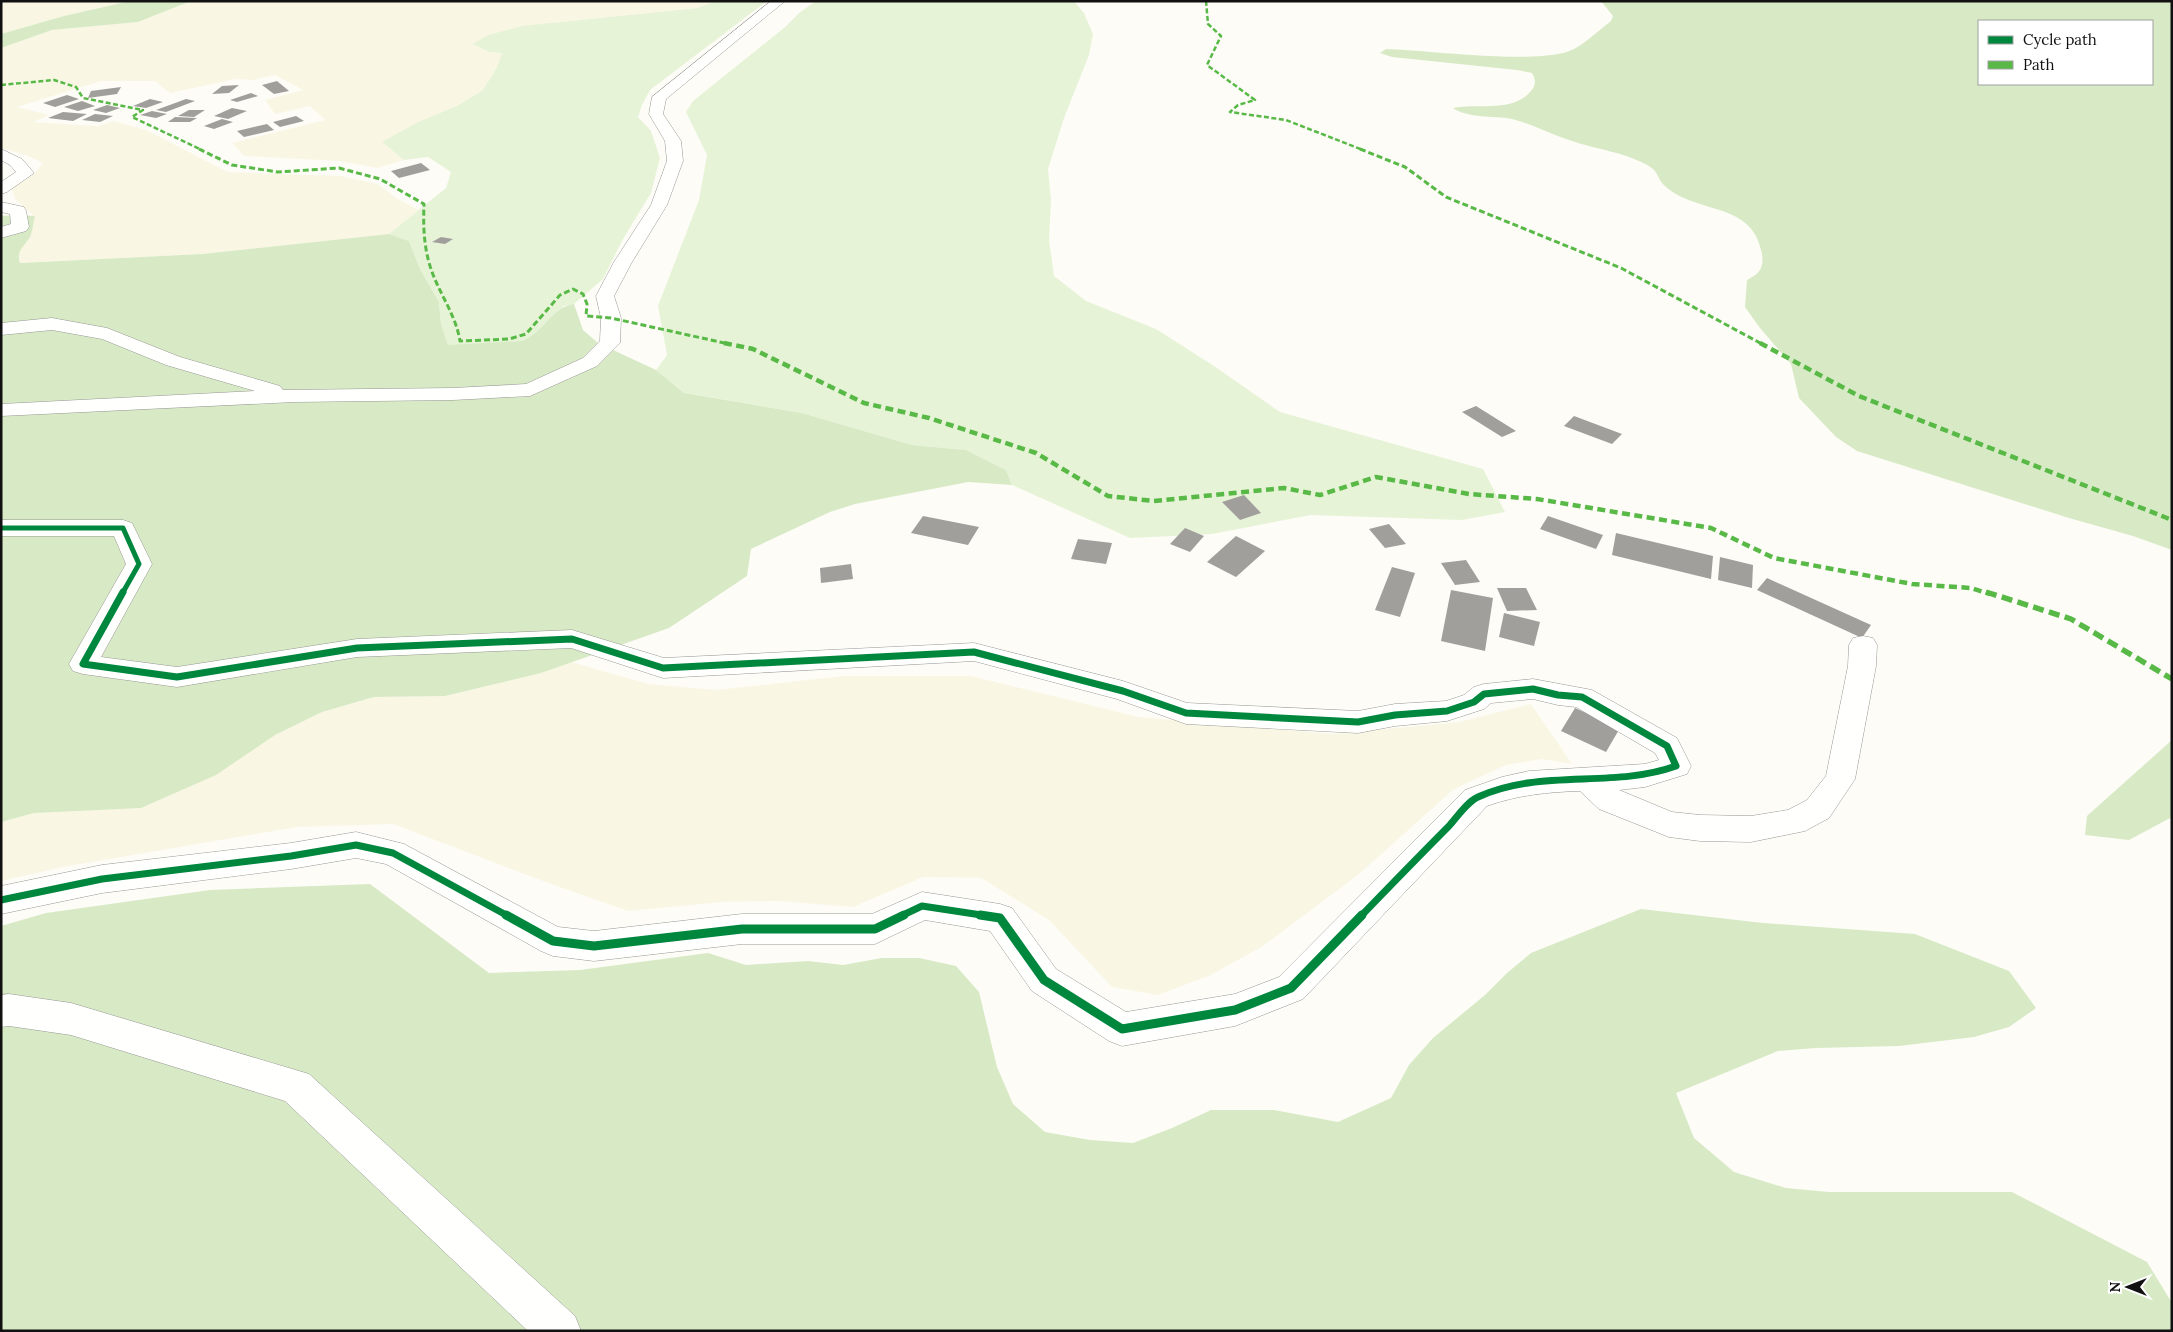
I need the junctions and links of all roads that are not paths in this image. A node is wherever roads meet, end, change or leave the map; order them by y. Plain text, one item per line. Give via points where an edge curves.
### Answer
1 (779, 1) edge
2 (1, 154) edge
3 (1, 189) edge
4 (1, 207) edge
5 (1, 233) edge
6 (1, 329) edge
7 (294, 396) junction
8 (1, 410) edge
9 (1, 528) edge
10 (1863, 645) dead end
11 (1588, 780) junction
12 (1, 900) edge
13 (1, 1011) edge
14 (560, 1331) edge

1 - 7 street via 659,97 656,114 673,141 675,161 659,205 606,296 611,318 610,343 590,362 530,390
2 - 3 street via 16,162 26,173
4 - 5 street via 18,211 20,226
6 - 7 street via 52,324 107,334 173,361
7 - 8 street
9 - 11 street via 123,528 139,564 83,664 177,677 357,648 572,639 663,668 974,652 1123,691 1186,713 1358,722 1447,711 1474,702 1484,694 1532,688 1582,697 1667,746 1676,766 1658,774
10 - 11 street via 1862,666 1840,779 1818,809 1794,822 1751,829 1669,824 1610,800
11 - 12 street via 1546,781 1500,789 1476,798 1291,988 1235,1010 1122,1028 1044,980 1000,918 922,906 875,929 742,929 594,946 553,941 393,853 356,845 102,879
13 - 14 street via 71,1019 296,1087

